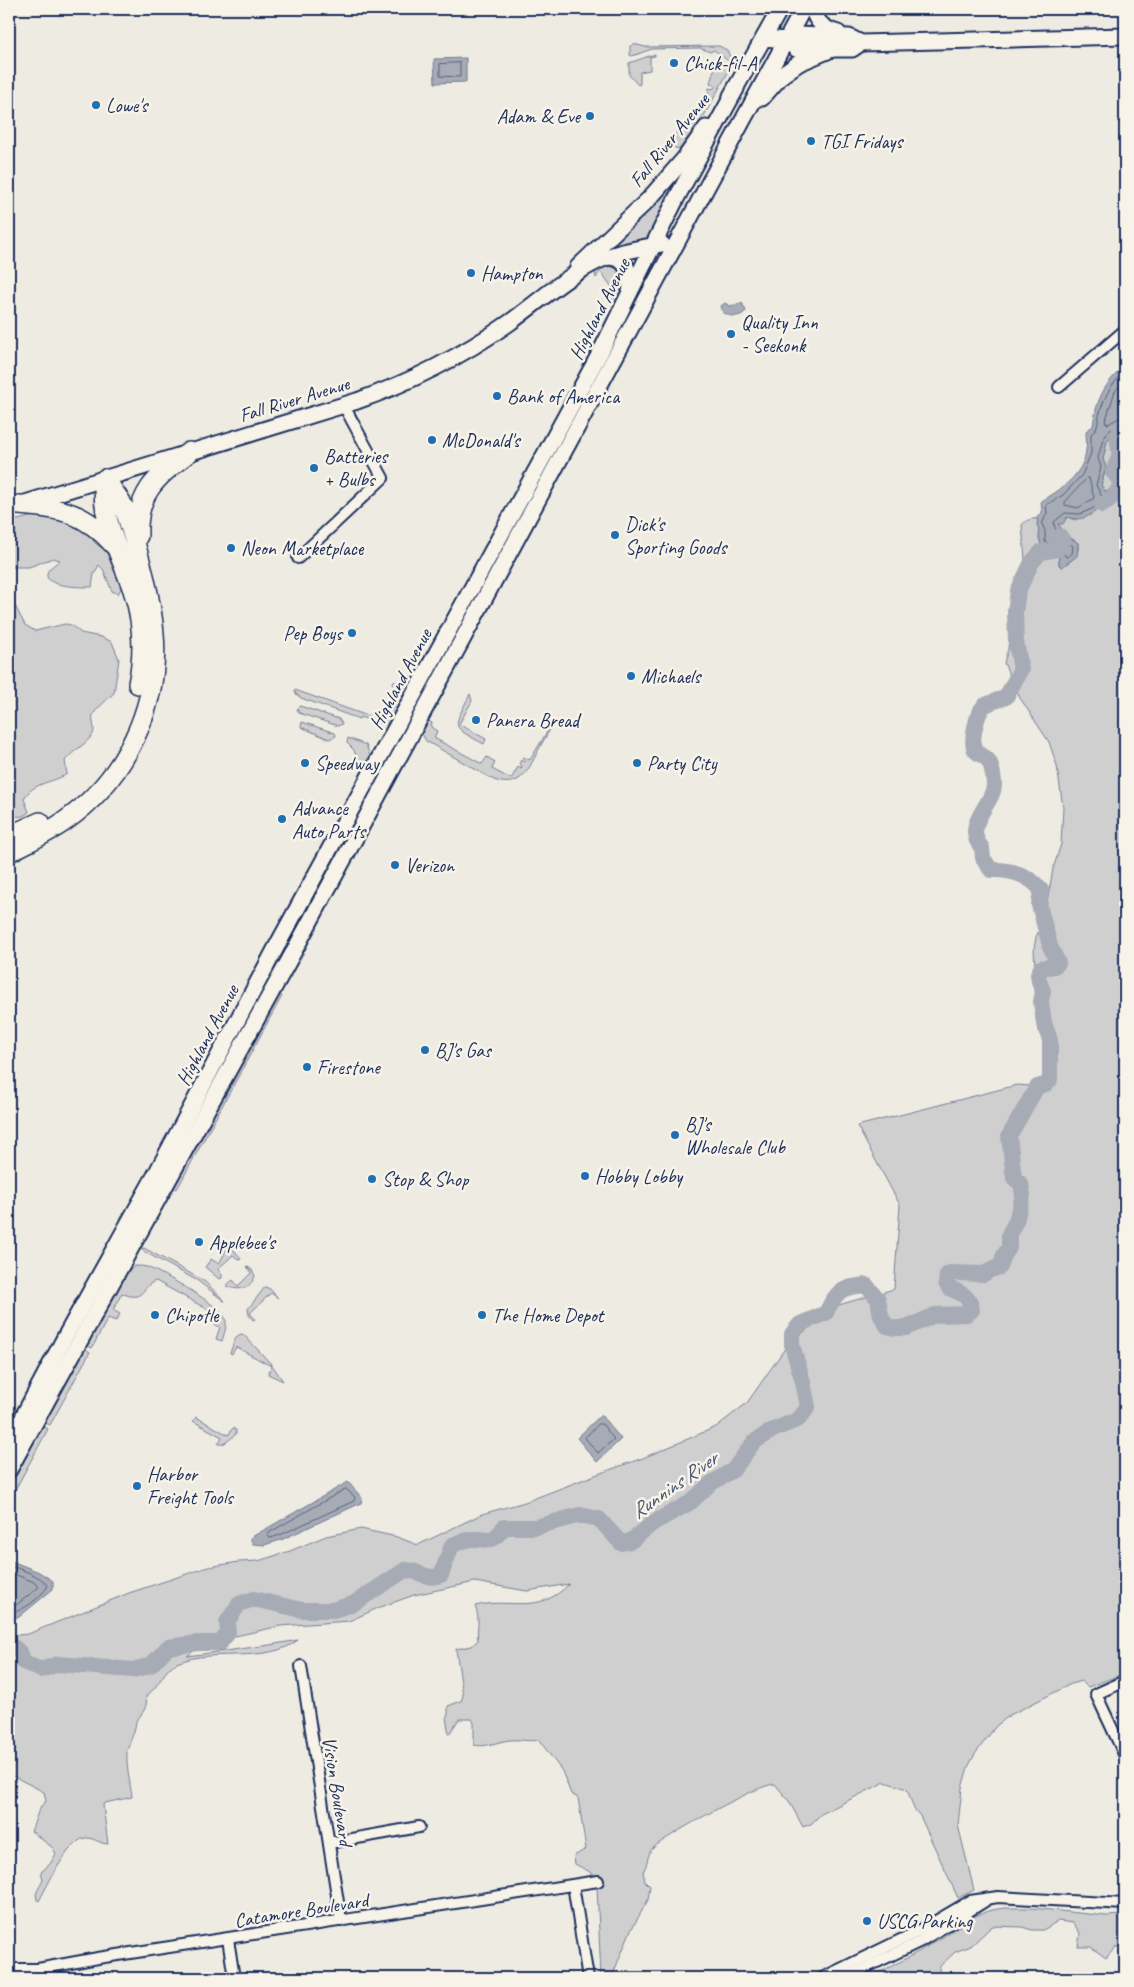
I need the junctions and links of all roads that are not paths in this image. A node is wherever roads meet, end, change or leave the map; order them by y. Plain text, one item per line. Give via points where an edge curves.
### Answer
1 (780, 9) edge
2 (803, 9) edge
3 (813, 9) edge
4 (1125, 36) edge
5 (764, 38) junction
6 (786, 40) junction
7 (855, 40) junction
8 (832, 49) junction
9 (736, 89) junction
10 (737, 131) junction
11 (679, 236) junction
12 (654, 246) junction
13 (606, 257) junction
14 (567, 279) junction
15 (631, 289) junction
16 (1125, 330) edge
17 (1059, 387) dead end
18 (344, 406) junction
19 (189, 452) junction
20 (105, 479) junction
21 (14, 507) edge
22 (116, 548) junction
23 (298, 558) dead end
24 (143, 577) junction
25 (9, 836) edge
26 (9, 852) edge
27 (9, 1443) edge
28 (9, 1470) edge
29 (301, 1666) dead end
30 (1125, 1681) edge
31 (1125, 1756) edge
32 (419, 1828) dead end
33 (329, 1843) junction
34 (598, 1881) dead end
35 (573, 1885) junction
36 (996, 1897) junction
37 (1125, 1904) edge
38 (341, 1921) junction
39 (228, 1939) junction
40 (9, 1969) edge
41 (234, 1978) edge
42 (588, 1978) edge
43 (822, 1978) edge
44 (844, 1978) edge

1 - 5 main road, Fall River Avenue
2 - 6 main road
3 - 7 main road via 825,29
4 - 7 main road
5 - 6 main road
5 - 9 main road, Fall River Avenue
6 - 7 main road via 798,35
6 - 8 main road via 796,49
6 - 10 main road
7 - 8 main road via 852,49
8 - 10 main road via 799,63 782,75
9 - 12 main road, Highland Avenue
9 - 14 main road, Fall River Avenue via 648,200
10 - 11 main road, Highland Avenue
11 - 12 main road, Fall River Avenue
11 - 28 main road, Highland Avenue
12 - 13 main road, Fall River Avenue
12 - 15 main road, Highland Avenue
13 - 14 main road, Fall River Avenue
13 - 15 main road via 615,257 623,262
14 - 18 main road, Fall River Avenue via 508,324 454,358 414,379
15 - 27 main road, Highland Avenue via 600,353
16 - 17 street
18 - 19 main road, Fall River Avenue
18 - 23 street via 383,478
19 - 20 main road, Fall River Avenue
19 - 24 highway via 156,479 142,501 138,533
20 - 21 main road, Fall River Avenue
20 - 22 highway via 104,501
20 - 24 highway via 125,509
21 - 22 highway via 51,508 74,514 98,528
22 - 25 highway via 133,592 141,635 140,675 130,715 109,757 83,789 50,816
24 - 26 highway via 153,622 154,658 148,701 132,742 113,774 83,806 57,827
29 - 33 street, Vision Boulevard
30 - 31 street via 1096,1694
32 - 33 street
33 - 38 street, Vision Boulevard
34 - 35 street, Catamore Boulevard
35 - 38 street, Catamore Boulevard
35 - 42 street
36 - 37 street
36 - 43 street via 970,1901 919,1931
36 - 44 street via 921,1941
38 - 39 street, Catamore Boulevard
39 - 40 street, Catamore Boulevard via 38,1969
39 - 41 street

